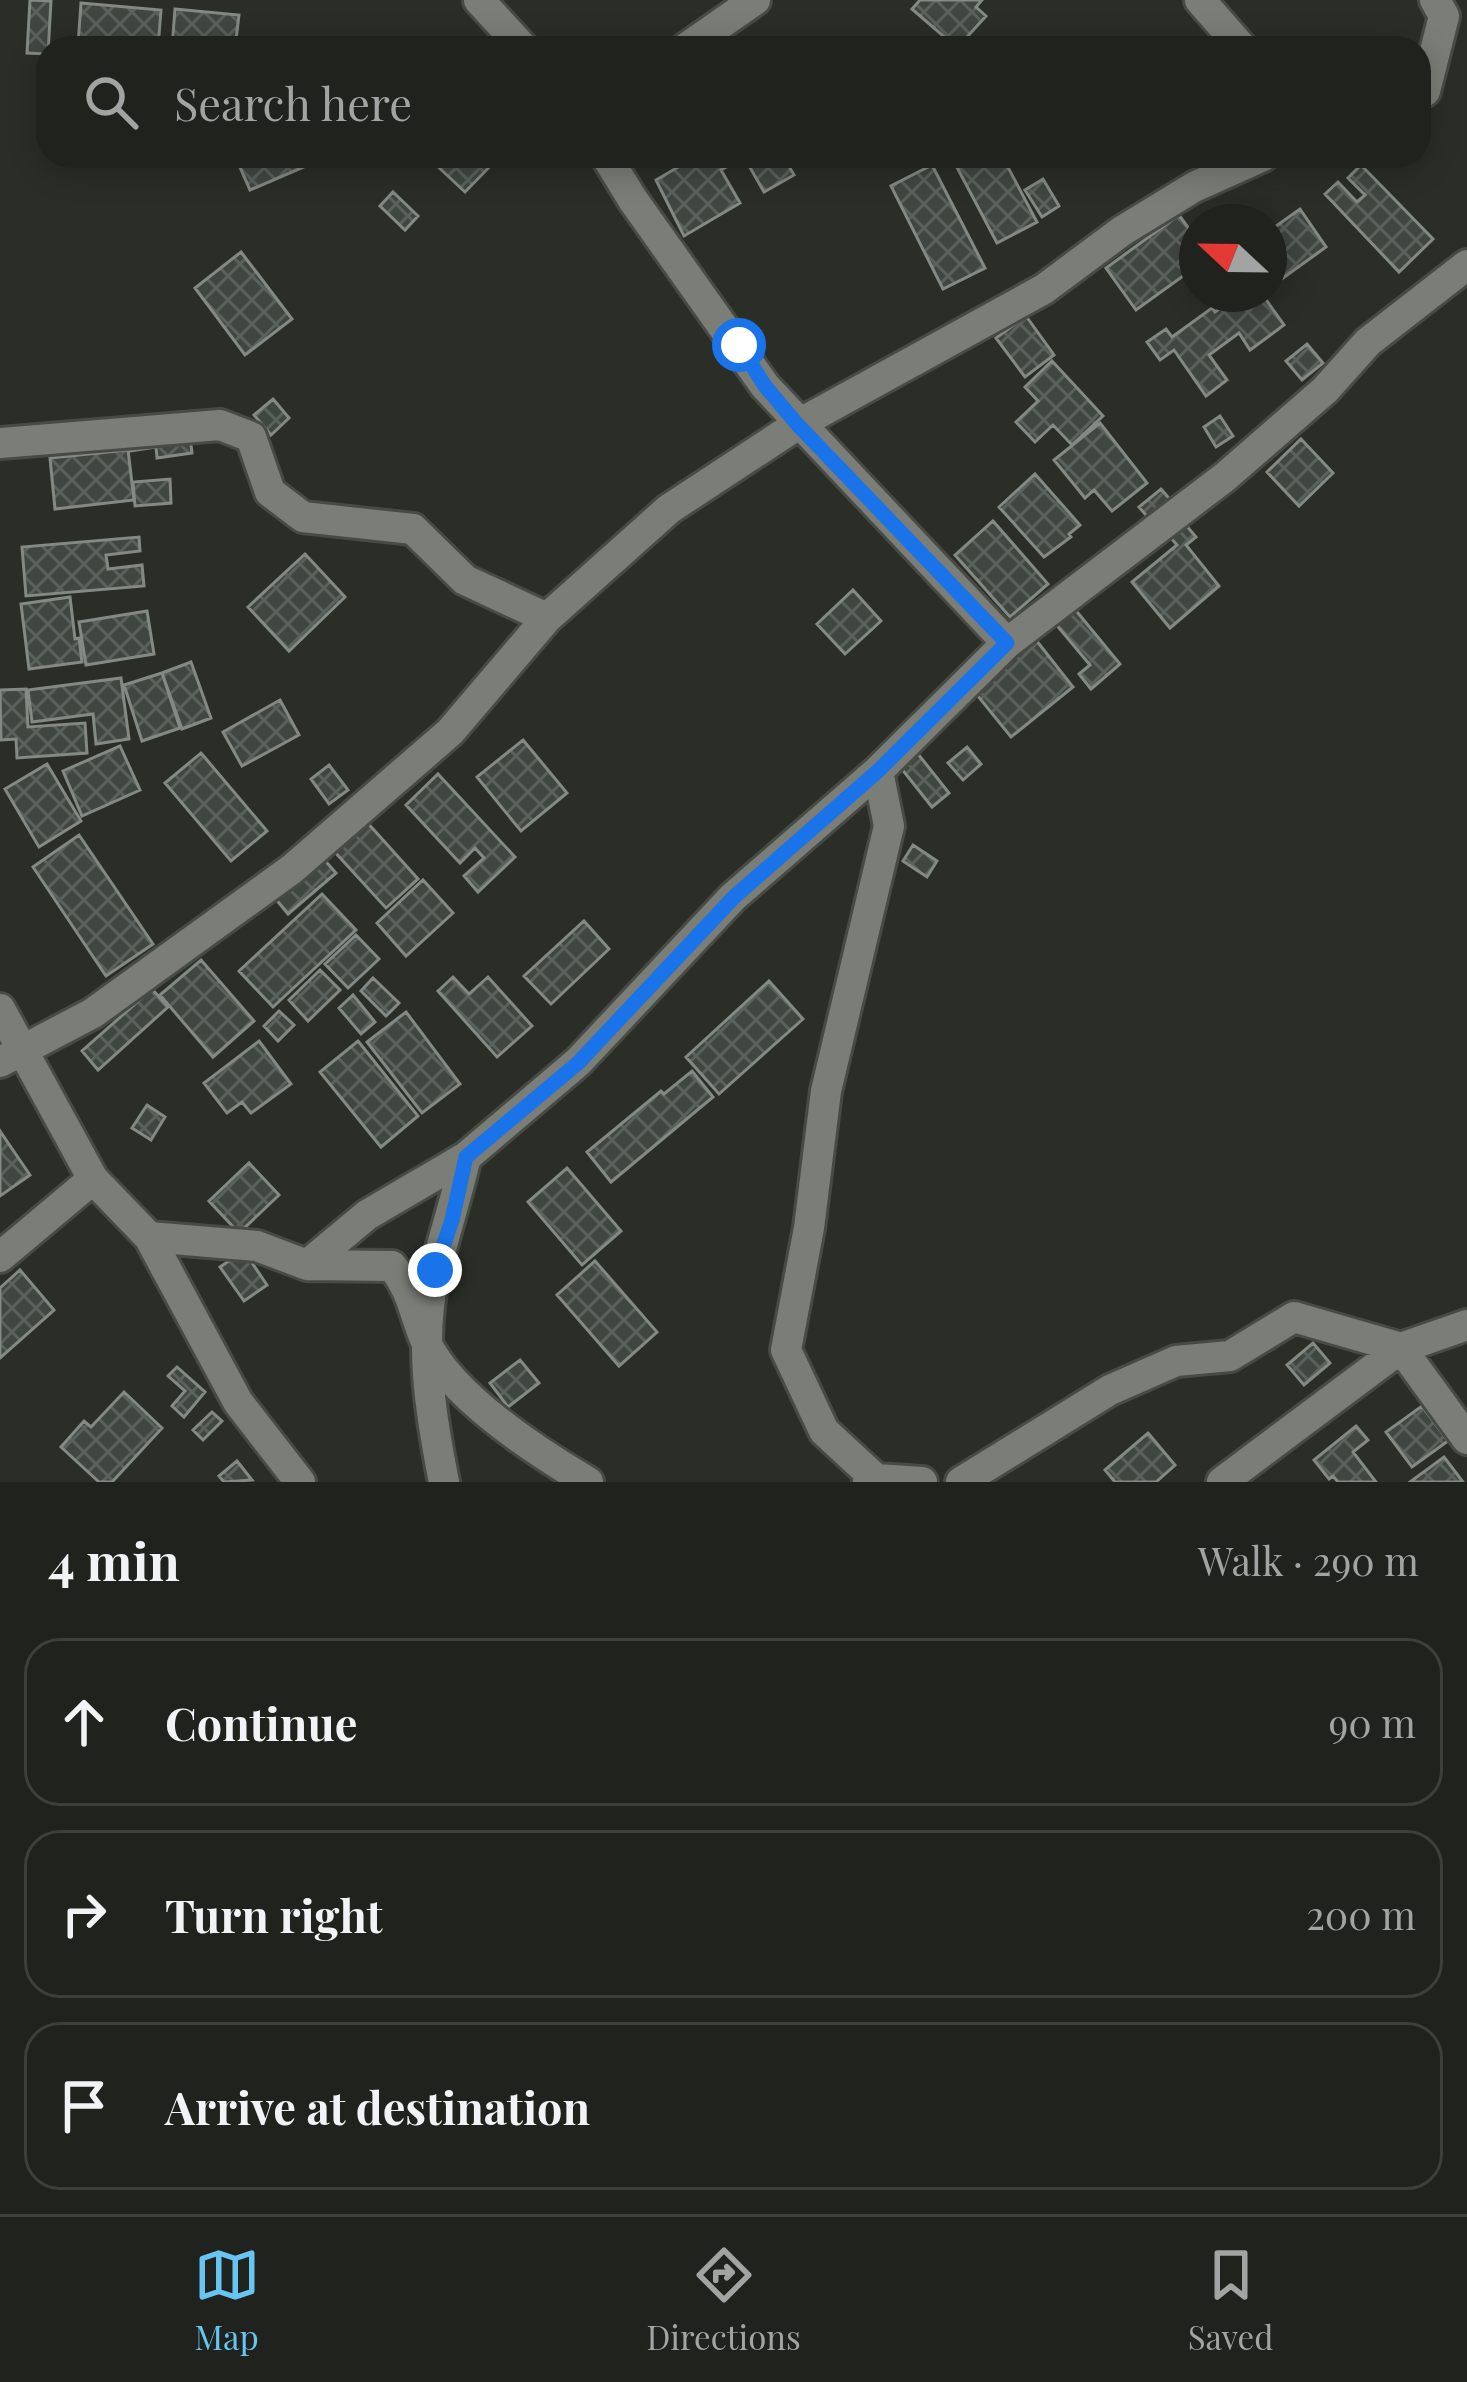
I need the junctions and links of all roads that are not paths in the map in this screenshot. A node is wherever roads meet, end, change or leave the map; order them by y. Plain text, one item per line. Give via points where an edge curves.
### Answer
1 (479, 0) edge
2 (755, 0) edge
3 (1200, 0) edge
4 (1435, 0) edge
5 (512, 36) edge
6 (703, 36) edge
7 (1232, 36) edge
8 (1431, 67) edge
9 (613, 168) edge
10 (1236, 168) edge
11 (1467, 265) edge
12 (797, 424) junction
13 (0, 443) edge
14 (547, 618) junction
15 (1007, 643) junction
16 (878, 771) junction
17 (0, 1009) edge
18 (12, 1057) edge
19 (466, 1157) junction
20 (93, 1180) junction
21 (148, 1238) junction
22 (0, 1257) edge
23 (307, 1265) junction
24 (1467, 1325) edge
25 (427, 1343) junction
26 (1401, 1348) junction
27 (1467, 1439) edge
28 (872, 1480) edge
29 (300, 1482) edge
30 (444, 1482) edge
31 (587, 1482) edge
32 (922, 1482) edge
33 (961, 1482) edge
34 (1222, 1482) edge

1 - 5 street
2 - 6 street
3 - 7 street
4 - 8 street via 1444,16
9 - 12 street
10 - 12 street via 1122,231 1044,289
11 - 15 street via 1368,342 1225,477
12 - 14 street via 669,509
12 - 15 street
13 - 14 street via 220,425 250,437 270,492 303,517 413,530 465,580
14 - 18 street via 450,732 292,869 93,1012
15 - 16 street
16 - 19 street via 734,897 578,1063
16 - 28 street via 889,826 826,1091 786,1350 824,1430
17 - 18 street
18 - 20 street
19 - 23 street via 367,1215
19 - 25 street via 435,1270
20 - 21 street
20 - 22 street
21 - 23 street via 257,1246
21 - 29 street via 238,1402
23 - 25 street via 392,1266 408,1285
24 - 26 street
25 - 30 street
25 - 31 street via 454,1384
26 - 27 street
26 - 33 street via 1294,1317 1230,1356 1176,1361 1110,1390
26 - 34 street
28 - 32 street

